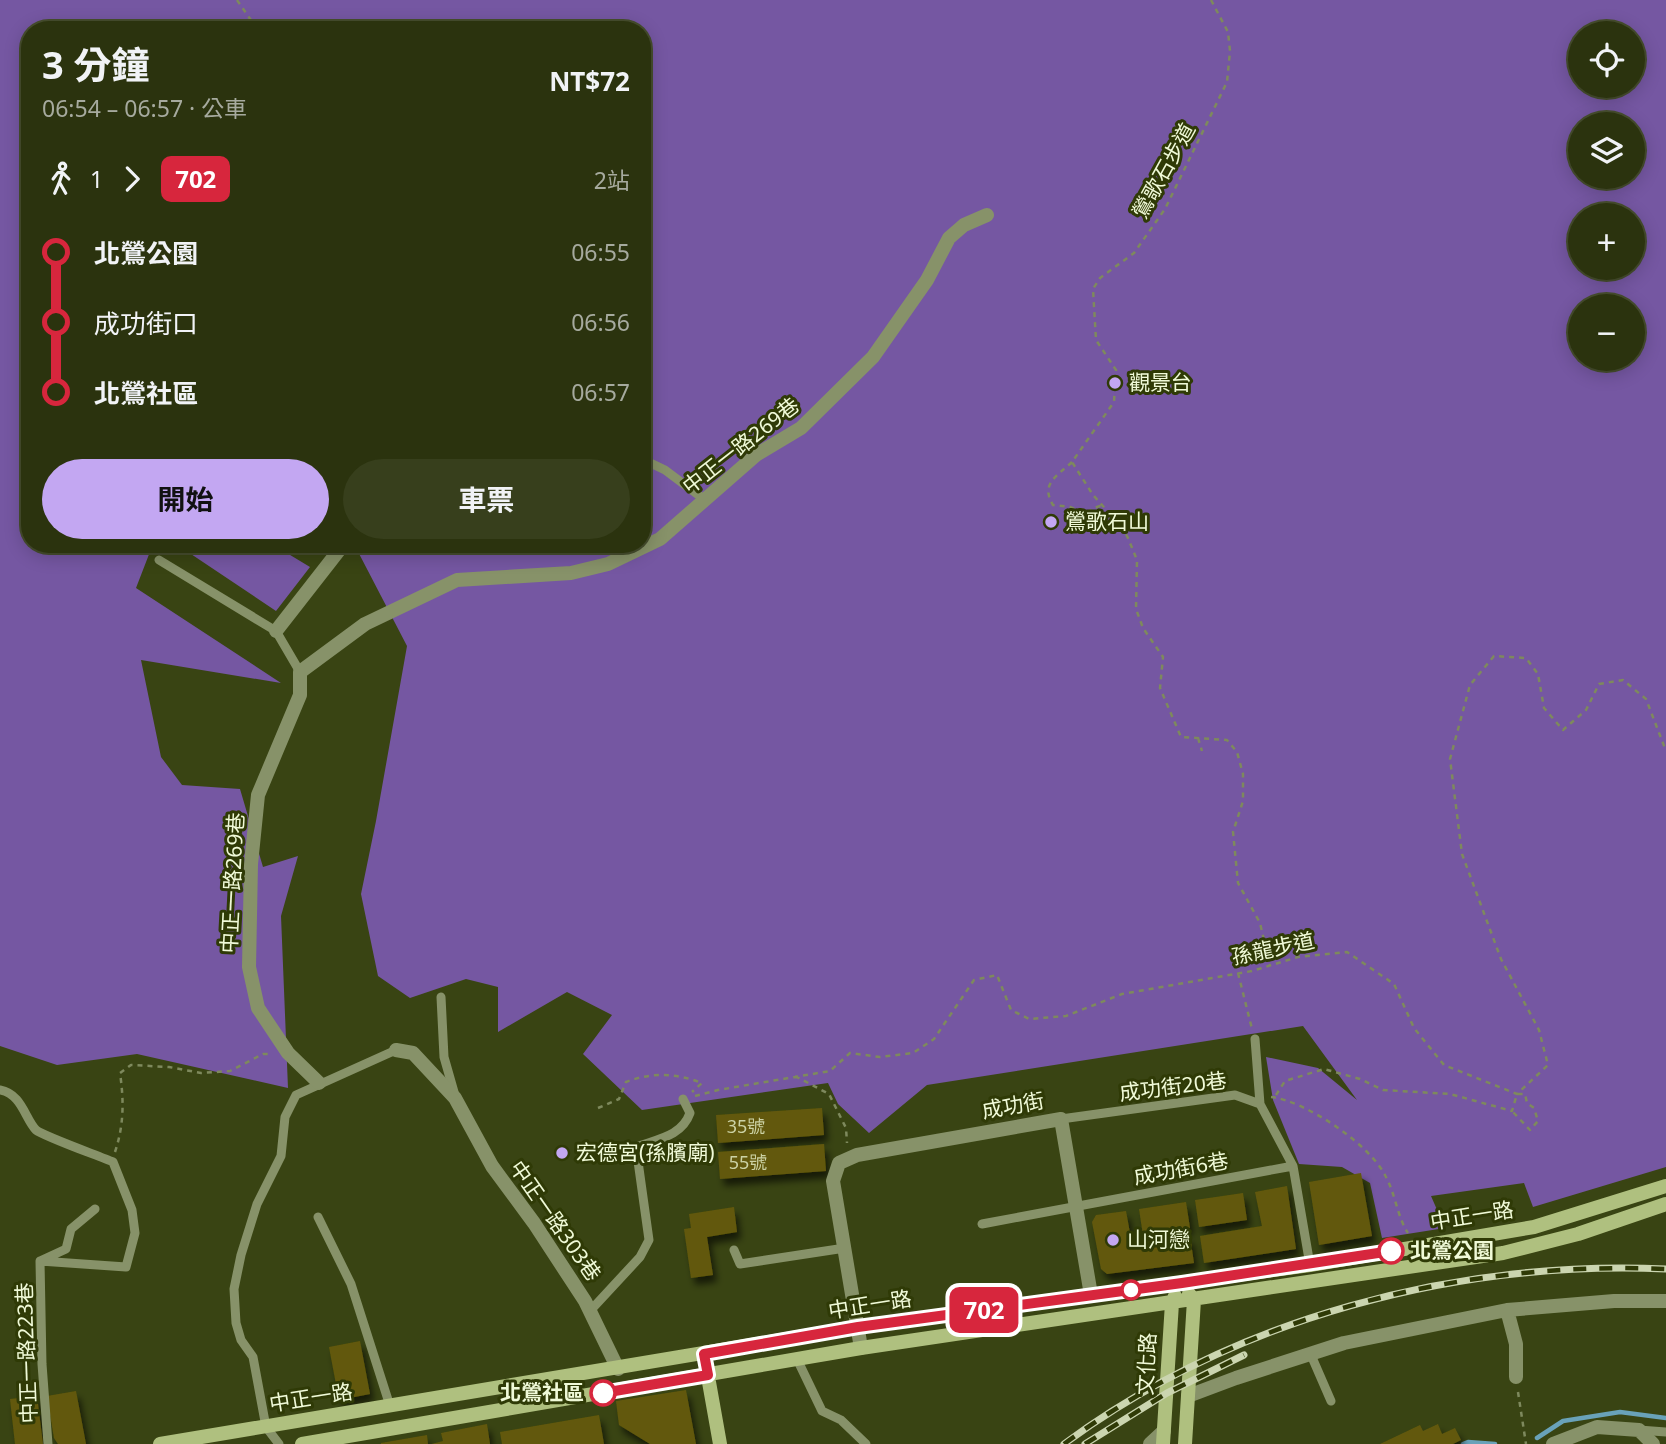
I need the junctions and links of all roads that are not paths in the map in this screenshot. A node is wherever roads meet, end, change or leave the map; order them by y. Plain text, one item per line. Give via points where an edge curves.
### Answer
1 (987, 215) dead end
2 (651, 463) edge
3 (705, 500) junction
4 (651, 542) edge
5 (334, 553) edge
6 (630, 553) edge
7 (159, 560) dead end
8 (276, 631) junction
9 (300, 672) junction
10 (441, 998) dead end
11 (1255, 1039) road end
12 (396, 1049) joint
13 (319, 1083) junction
14 (0, 1090) edge
15 (455, 1098) junction
16 (683, 1099) road end
17 (1260, 1101) junction
18 (1061, 1119) junction
19 (1293, 1166) junction
20 (1666, 1186) edge
21 (1666, 1204) edge
22 (1076, 1205) junction
23 (95, 1209) dead end
24 (318, 1217) dead end
25 (982, 1224) dead end
26 (845, 1248) junction
27 (734, 1250) dead end
28 (40, 1261) junction
29 (1310, 1265) junction
30 (1182, 1283) junction
31 (1091, 1295) junction
32 (1194, 1300) junction
33 (1665, 1301) edge
34 (1172, 1303) junction
35 (1507, 1310) junction
36 (590, 1311) junction
37 (858, 1327) junction
38 (861, 1348) junction
39 (704, 1354) junction
40 (1311, 1355) junction
41 (797, 1359) junction
42 (618, 1369) junction
43 (708, 1375) junction
44 (1516, 1377) road end
45 (1188, 1396) junction
46 (1332, 1401) dead end
47 (390, 1406) junction
48 (266, 1427) junction
49 (1639, 1430) junction
50 (1666, 1432) edge
51 (1164, 1438) edge
52 (48, 1444) edge
53 (160, 1444) edge
54 (279, 1444) edge
55 (302, 1444) edge
56 (719, 1444) edge
57 (866, 1444) edge
58 (1150, 1444) edge
59 (1185, 1444) edge
60 (1553, 1444) edge
61 (1653, 1444) edge

1 - 3 street, 中正一路269巷 via 949,238 927,280 873,357 801,428 756,455
2 - 3 lane
3 - 4 street, 中正一路269巷
5 - 8 street
6 - 9 street, 中正一路269巷 via 571,573 457,580 365,624
7 - 8 lane
8 - 9 lane
9 - 13 street, 中正一路269巷 via 300,695 258,795 249,967 258,1008 288,1053
10 - 15 lane, 中正一路303巷 via 444,1057
11 - 17 lane
12 - 13 lane
12 - 15 street, 中正一路303巷 via 413,1053
13 - 48 lane via 296,1095 285,1117 281,1156 257,1204 234,1289 236,1323 253,1357
14 - 28 lane, 中正一路223巷 via 24,1108 36,1130 113,1162 132,1209 135,1233 125,1267
15 - 36 street, 中正一路303巷 via 492,1166
16 - 36 lane via 690,1113 679,1131 636,1147 649,1240 640,1257
17 - 18 lane, 成功街20巷 via 1235,1095
17 - 19 lane
18 - 22 street, 成功街
18 - 26 street, 成功街 via 843,1161 833,1181
19 - 22 lane, 成功街6巷
19 - 29 lane
20 - 29 main road, 中正一路 via 1534,1227
21 - 32 main road, 中正一路 via 1503,1254
22 - 25 lane, 成功街6巷
22 - 31 street, 成功街
23 - 28 lane, 中正一路223巷 via 71,1229 66,1249
24 - 47 lane via 351,1283
26 - 27 lane via 740,1264
26 - 37 street
28 - 52 lane, 中正一路223巷
29 - 30 main road, 中正一路
30 - 31 main road, 中正一路
30 - 32 main road
30 - 34 main road, 文化路
31 - 37 main road, 中正一路
32 - 34 main road, 中正一路
32 - 45 main road
33 - 35 street
34 - 38 main road, 中正一路
34 - 51 main road, 文化路
35 - 40 street via 1344,1343
35 - 44 street via 1516,1344
36 - 42 street, 中正一路303巷
37 - 38 street
37 - 39 main road, 中正一路
38 - 41 main road, 中正一路
39 - 42 main road, 中正一路
39 - 43 main road
40 - 45 street
40 - 46 lane
41 - 43 main road, 中正一路
41 - 57 lane via 822,1411 841,1420
42 - 47 main road, 中正一路
43 - 55 main road, 中正一路
43 - 56 main road
45 - 59 main road
47 - 48 main road, 中正一路
48 - 53 main road, 中正一路
48 - 54 lane
49 - 50 lane
49 - 60 street via 1597,1427
49 - 61 street
51 - 58 street, 文化路

